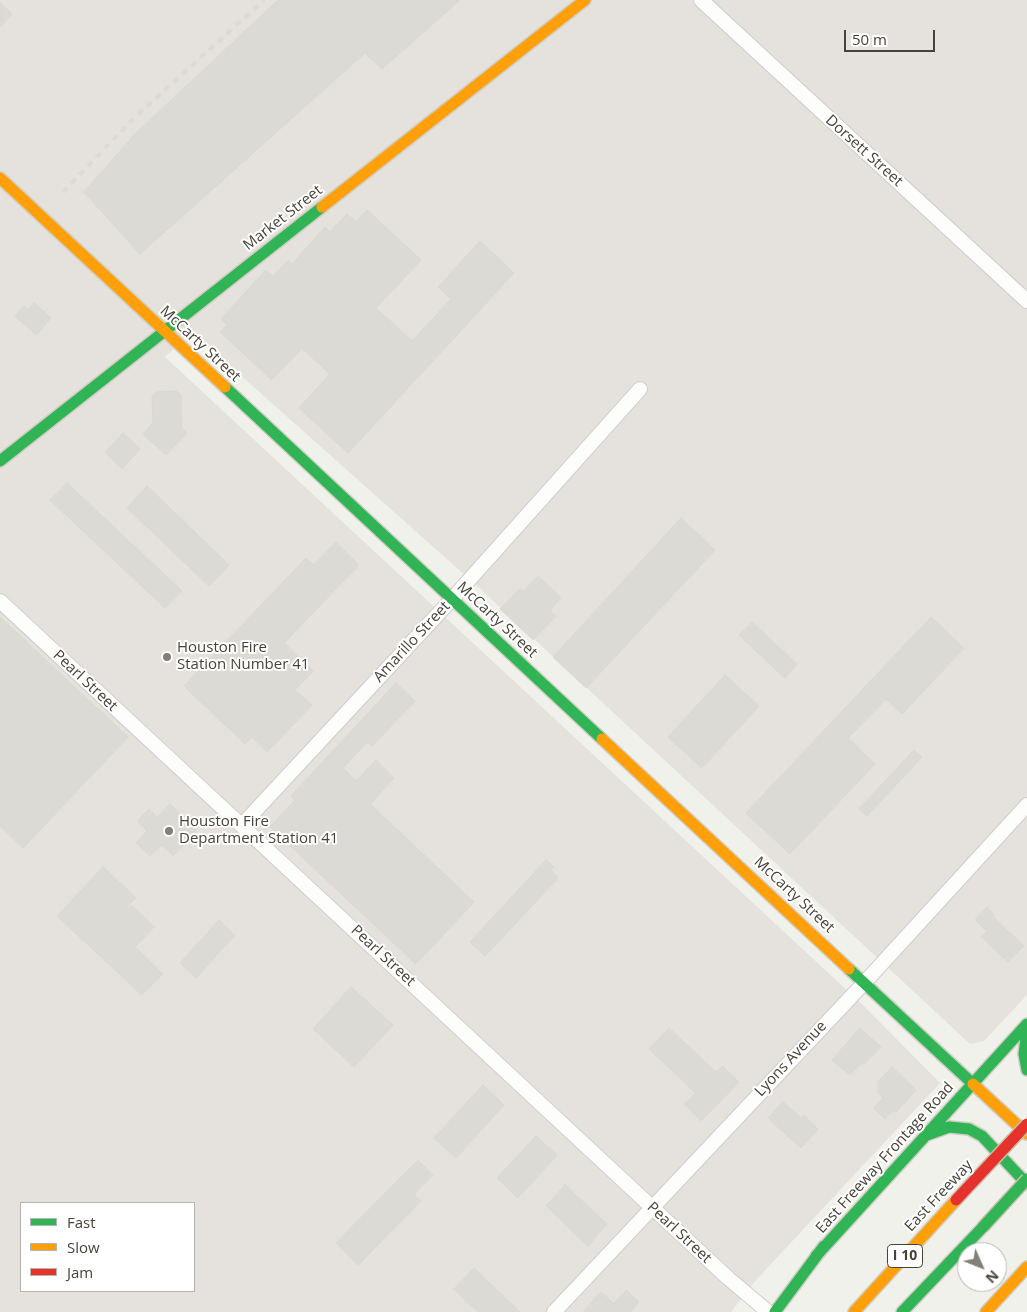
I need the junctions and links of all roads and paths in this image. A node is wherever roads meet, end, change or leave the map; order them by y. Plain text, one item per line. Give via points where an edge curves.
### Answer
1 (585, 0) edge
2 (701, 0) edge
3 (0, 178) edge
4 (1027, 302) edge
5 (164, 331) junction
6 (640, 388) dead end
7 (0, 461) edge
8 (452, 599) junction
9 (0, 601) edge
10 (1027, 805) edge
11 (242, 825) junction
12 (865, 982) junction
13 (1027, 1024) edge
14 (1027, 1030) edge
15 (1027, 1070) edge
16 (973, 1084) junction
17 (1027, 1124) edge
18 (1027, 1134) edge
19 (919, 1140) junction
20 (1027, 1179) edge
21 (1027, 1184) edge
22 (651, 1208) junction
23 (1027, 1267) edge
24 (769, 1311) edge
25 (554, 1312) edge
26 (854, 1312) edge
27 (902, 1312) edge
28 (986, 1312) edge

1 - 5 main road, Market Street
2 - 4 street, Dorsett Street
3 - 5 main road, McCarty Street
5 - 7 main road, Market Street
5 - 8 main road, McCarty Street
6 - 8 street, Amarillo Street
8 - 11 street, Amarillo Street
8 - 12 main road, McCarty Street
9 - 11 street, Pearl Street
10 - 12 street, Lyons Avenue
11 - 22 street, Pearl Street
12 - 16 main road, McCarty Street
12 - 22 street, Lyons Avenue
13 - 16 main road, East Freeway Frontage Road
14 - 15 main road via 1024,1054
16 - 18 main road, McCarty Street
16 - 19 main road, East Freeway Frontage Road
17 - 26 main road, East Freeway / I 10, bridge
19 - 21 main road via 949,1126 969,1129 982,1136
19 - 24 main road, East Freeway Frontage Road
20 - 27 main road, I 10, bridge
22 - 24 street, Pearl Street
22 - 25 street, Lyons Avenue
23 - 28 main road

